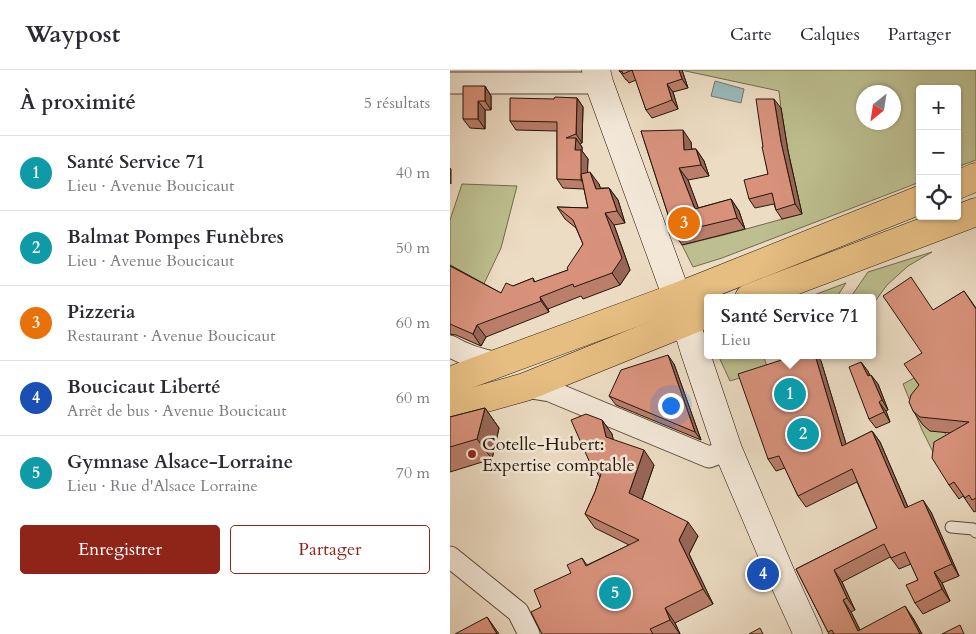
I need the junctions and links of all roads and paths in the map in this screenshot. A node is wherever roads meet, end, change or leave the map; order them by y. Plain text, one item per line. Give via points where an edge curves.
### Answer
1 (598, 76) edge
2 (450, 83) edge
3 (976, 177) edge
4 (961, 183) edge
5 (916, 202) edge
6 (976, 212) edge
7 (725, 294) edge
8 (760, 294) edge
9 (704, 304) edge
10 (690, 311) edge
11 (450, 346) edge
12 (499, 363) junction
13 (450, 381) edge
14 (525, 387) junction
15 (450, 408) edge
16 (728, 450) junction
17 (951, 527) dead end
18 (976, 532) edge
19 (450, 557) edge
20 (529, 634) edge
21 (808, 634) edge

1 - 2 street
1 - 10 main road
3 - 4 main road
5 - 7 main road
6 - 8 main road
9 - 10 main road
10 - 12 main road
10 - 14 main road
10 - 16 main road via 696,357
11 - 12 street via 478,360
12 - 13 main road
14 - 15 main road
14 - 16 street via 550,390 708,457
16 - 21 main road
17 - 18 lane
19 - 20 street via 518,612

